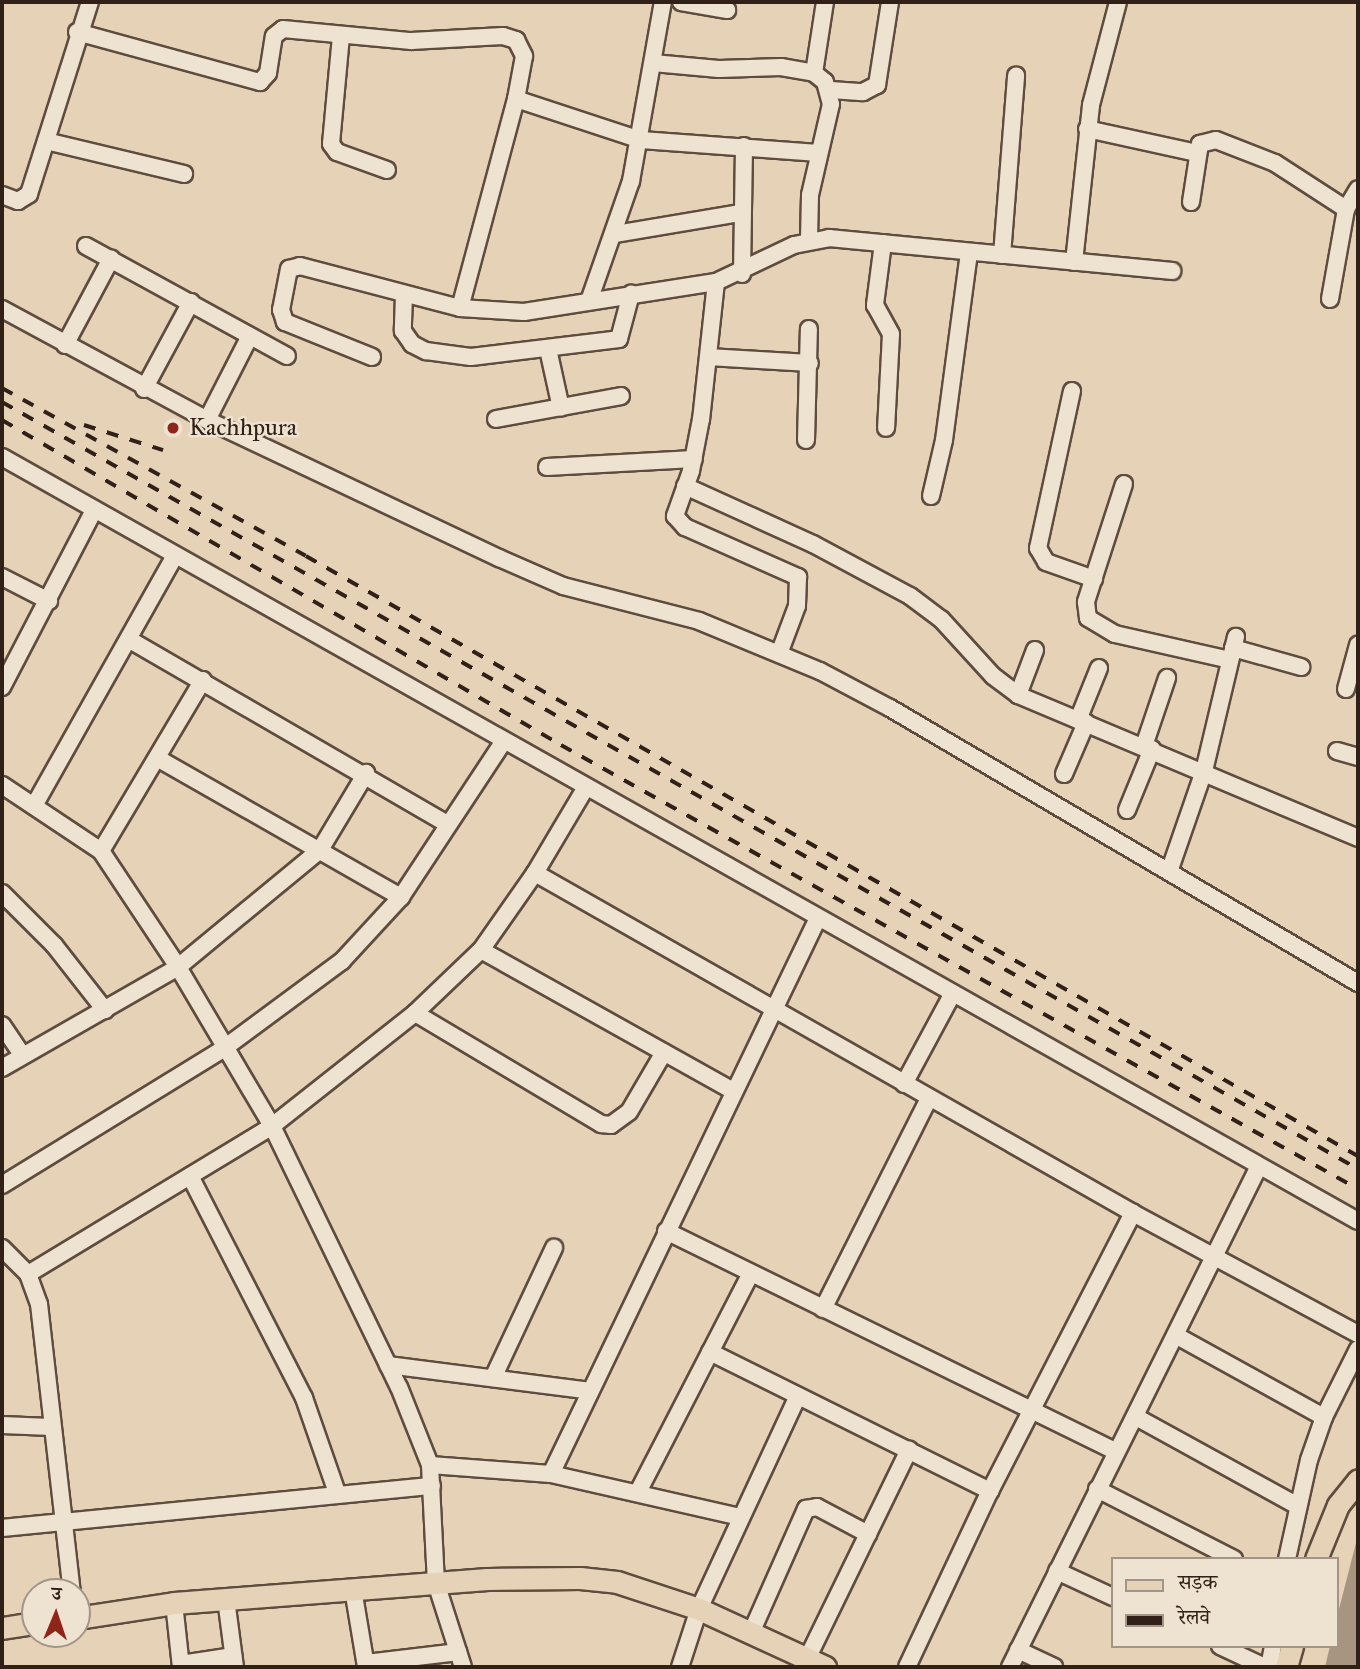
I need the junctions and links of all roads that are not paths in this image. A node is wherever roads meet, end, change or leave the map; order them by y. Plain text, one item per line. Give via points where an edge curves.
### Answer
1 (90, 2) edge
2 (663, 2) edge
3 (681, 2) edge
4 (825, 2) edge
5 (890, 2) edge
6 (1118, 2) edge
7 (727, 10) dead end
8 (77, 32) junction
9 (341, 36) junction
10 (653, 63) junction
11 (814, 73) junction
12 (1016, 76) dead end
13 (831, 90) junction
14 (516, 99) junction
15 (1087, 129) junction
16 (641, 140) junction
17 (46, 141) junction
18 (744, 146) junction
19 (819, 153) junction
20 (1197, 153) junction
21 (387, 170) dead end
22 (184, 174) dead end
23 (1358, 189) edge
24 (2, 195) edge
25 (1191, 202) dead end
26 (1346, 209) junction
27 (740, 213) junction
28 (615, 234) junction
29 (809, 240) junction
30 (883, 243) junction
31 (86, 246) dead end
32 (969, 253) junction
33 (1002, 255) junction
34 (111, 259) junction
35 (1074, 262) junction
36 (1172, 271) dead end
37 (742, 274) junction
38 (716, 282) junction
39 (404, 295) junction
40 (631, 295) junction
41 (1330, 299) dead end
42 (589, 301) junction
43 (191, 302) junction
44 (460, 308) junction
45 (2, 309) edge
46 (809, 328) dead end
47 (250, 336) junction
48 (65, 345) junction
49 (548, 349) junction
50 (287, 356) dead end
51 (372, 357) dead end
52 (708, 357) junction
53 (810, 363) junction
54 (145, 389) junction
55 (1072, 391) dead end
56 (621, 396) dead end
57 (561, 408) junction
58 (496, 419) dead end
59 (207, 420) junction
60 (886, 428) dead end
61 (806, 439) dead end
62 (2, 457) edge
63 (694, 459) junction
64 (548, 467) dead end
65 (1124, 484) dead end
66 (685, 486) junction
67 (931, 496) dead end
68 (94, 510) junction
69 (175, 556) junction
70 (2, 576) edge
71 (1094, 579) junction
72 (49, 601) junction
73 (130, 640) junction
74 (1358, 645) edge
75 (1233, 648) junction
76 (1035, 650) dead end
77 (779, 654) junction
78 (1301, 667) dead end
79 (1099, 668) dead end
80 (1167, 678) dead end
81 (203, 680) junction
82 (3, 683) edge
83 (1346, 688) dead end
84 (1018, 695) junction
85 (1082, 722) junction
86 (504, 741) junction
87 (1148, 748) junction
88 (1337, 751) dead end
89 (1358, 757) edge
90 (157, 758) junction
91 (1204, 771) junction
92 (366, 774) junction
93 (1064, 774) dead end
94 (2, 785) edge
95 (586, 787) junction
96 (35, 804) junction
97 (1127, 810) dead end
98 (448, 824) junction
99 (1358, 838) edge
100 (320, 850) junction
101 (101, 851) junction
102 (1169, 872) junction
103 (535, 873) junction
104 (2, 893) edge
105 (401, 897) junction
106 (818, 918) junction
107 (481, 950) junction
108 (178, 967) junction
109 (1358, 984) edge
110 (953, 993) junction
111 (105, 1010) junction
112 (771, 1010) junction
113 (415, 1013) junction
114 (2, 1025) edge
115 (223, 1049) junction
116 (664, 1052) junction
117 (22, 1055) junction
118 (2, 1068) edge
119 (904, 1084) junction
120 (733, 1091) junction
121 (929, 1098) junction
122 (272, 1126) junction
123 (1259, 1166) junction
124 (190, 1176) junction
125 (2, 1185) edge
126 (1133, 1213) junction
127 (1358, 1221) edge
128 (666, 1231) junction
129 (2, 1248) edge
130 (554, 1248) dead end
131 (1214, 1258) junction
132 (751, 1273) junction
133 (28, 1274) junction
134 (823, 1309) junction
135 (1358, 1334) edge
136 (1177, 1336) junction
137 (1358, 1349) edge
138 (710, 1352) junction
139 (388, 1365) junction
140 (493, 1378) junction
141 (590, 1391) junction
142 (797, 1398) junction
143 (1033, 1413) junction
144 (1136, 1417) junction
145 (1324, 1417) junction
146 (2, 1425) edge
147 (51, 1427) junction
148 (909, 1450) junction
149 (1115, 1451) junction
150 (430, 1465) junction
151 (551, 1474) junction
152 (1358, 1480) edge
153 (432, 1486) junction
154 (1097, 1489) junction
155 (990, 1491) junction
156 (638, 1492) junction
157 (337, 1493) junction
158 (1298, 1506) junction
159 (740, 1517) junction
160 (64, 1523) junction
161 (2, 1528) edge
162 (868, 1534) junction
163 (1230, 1557) edge
164 (1287, 1557) edge
165 (1317, 1557) edge
166 (1057, 1571) junction
167 (70, 1578) edge
168 (436, 1583) junction
169 (353, 1589) junction
170 (1112, 1597) edge
171 (226, 1599) junction
172 (174, 1603) junction
173 (699, 1609) junction
174 (91, 1616) edge
175 (21, 1625) edge
176 (2, 1628) edge
177 (751, 1633) junction
178 (1224, 1648) edge
179 (1272, 1648) edge
180 (1291, 1648) edge
181 (1018, 1650) junction
182 (461, 1660) edge
183 (234, 1662) edge
184 (816, 1663) edge
185 (181, 1665) edge
186 (366, 1665) edge
187 (680, 1667) edge
188 (907, 1667) edge
189 (1010, 1667) edge
190 (1054, 1667) edge
191 (1267, 1667) edge
192 (1286, 1667) edge

1 - 8 street
2 - 10 street
3 - 7 street
4 - 11 street
5 - 13 street via 877,85 863,92
6 - 15 street
8 - 9 street via 260,82 268,73 277,31
8 - 17 street
9 - 14 street via 516,40 524,56
9 - 21 street via 331,144 337,152
10 - 11 street via 719,69 781,67
10 - 16 street
11 - 13 street
12 - 33 street
13 - 19 street
14 - 16 street
14 - 44 street
15 - 20 street
15 - 35 street
16 - 18 street
16 - 28 street
17 - 22 street
17 - 24 street via 24,201
18 - 19 street
18 - 27 street
19 - 29 street via 810,195
20 - 25 street
20 - 26 street via 1206,140 1236,145 1275,163
23 - 26 street
26 - 41 street
27 - 28 street
27 - 37 street
28 - 42 street
29 - 30 street
29 - 37 street
30 - 32 street
30 - 60 street via 875,305 891,334
31 - 34 street
32 - 33 street
32 - 67 street via 944,440
33 - 35 street
34 - 43 street
34 - 48 street
35 - 36 street
37 - 38 street
38 - 40 street
38 - 52 street
39 - 44 street
39 - 49 street via 403,331 426,351 471,357
39 - 51 street via 300,266 289,269 281,310 285,321
40 - 42 street
40 - 49 street via 619,339
42 - 44 street via 524,312
43 - 47 street
43 - 54 street
45 - 48 street
46 - 53 street
47 - 50 street
47 - 59 street
48 - 54 street
49 - 57 street
52 - 53 street
52 - 63 street
53 - 61 street
54 - 59 street
55 - 71 street via 1038,548 1046,562
56 - 57 street
57 - 58 street
59 - 77 street via 563,586 699,621
62 - 68 street
63 - 64 street
63 - 66 street
65 - 71 street
66 - 77 street via 676,510 678,522 797,577 797,606
66 - 84 street via 813,544 910,596 941,619 993,676
68 - 69 street
68 - 72 street
69 - 73 street
69 - 86 street
70 - 72 street
71 - 75 street via 1086,611 1096,626
72 - 82 street
73 - 81 street
73 - 96 street
74 - 83 street
75 - 78 street
75 - 91 street
76 - 84 street
77 - 102 street via 890,708
79 - 85 street
80 - 87 street
81 - 90 street
81 - 92 street
84 - 85 street
85 - 87 street
85 - 93 street
86 - 95 street
86 - 98 street
87 - 91 street
87 - 97 street
88 - 89 street
90 - 100 street
90 - 101 street
91 - 99 street
91 - 102 street
92 - 98 street
92 - 100 street
94 - 96 street
95 - 103 street
95 - 106 street
96 - 101 street
98 - 105 street
100 - 105 street
100 - 108 street
101 - 108 street
102 - 109 street
103 - 107 street
103 - 112 street
104 - 111 street via 54,945
105 - 115 street via 342,961
106 - 110 street
106 - 112 street
107 - 113 street
107 - 116 street
108 - 111 street
108 - 115 street
110 - 119 street
110 - 123 street
111 - 117 street
112 - 119 street
112 - 120 street
113 - 116 street via 601,1124 611,1125 629,1112
113 - 122 street
114 - 117 street
115 - 122 street
115 - 125 street
116 - 120 street
117 - 118 street
119 - 121 street
120 - 128 street
121 - 126 street
121 - 134 street
122 - 124 street
122 - 139 street
123 - 127 street
123 - 131 street
124 - 133 street
124 - 157 street via 299,1387 327,1454
126 - 131 street
126 - 143 street
128 - 132 street
128 - 141 street
129 - 133 street
130 - 140 street
131 - 135 street
131 - 136 street
132 - 134 street
132 - 138 street
133 - 147 street via 39,1304
134 - 143 street
136 - 144 street
136 - 145 street
137 - 145 street
138 - 142 street
138 - 156 street
139 - 140 street
139 - 150 street
140 - 141 street
141 - 151 street
142 - 148 street
142 - 159 street
143 - 149 street
143 - 155 street
144 - 149 street
144 - 158 street
145 - 158 street
146 - 147 street
147 - 160 street
148 - 155 street
148 - 162 street
149 - 154 street
150 - 151 street
150 - 153 street
151 - 156 street
152 - 165 main road via 1338,1505
153 - 157 street
153 - 168 street
154 - 163 street
154 - 166 street
155 - 188 street
156 - 159 street
157 - 160 street
158 - 164 street
159 - 173 street
160 - 161 street
160 - 167 street
162 - 177 street via 817,1507 806,1509
162 - 184 street
166 - 170 street
166 - 181 street
168 - 169 main road
168 - 173 main road via 580,1578 617,1582
168 - 182 street
169 - 171 main road
169 - 186 street
171 - 172 main road
171 - 183 street
172 - 174 main road
172 - 185 street
173 - 177 main road
173 - 187 street
175 - 176 main road
177 - 184 main road
178 - 191 street
179 - 191 street
180 - 192 main road
181 - 189 street
181 - 190 street
182 - 186 street
183 - 185 street

